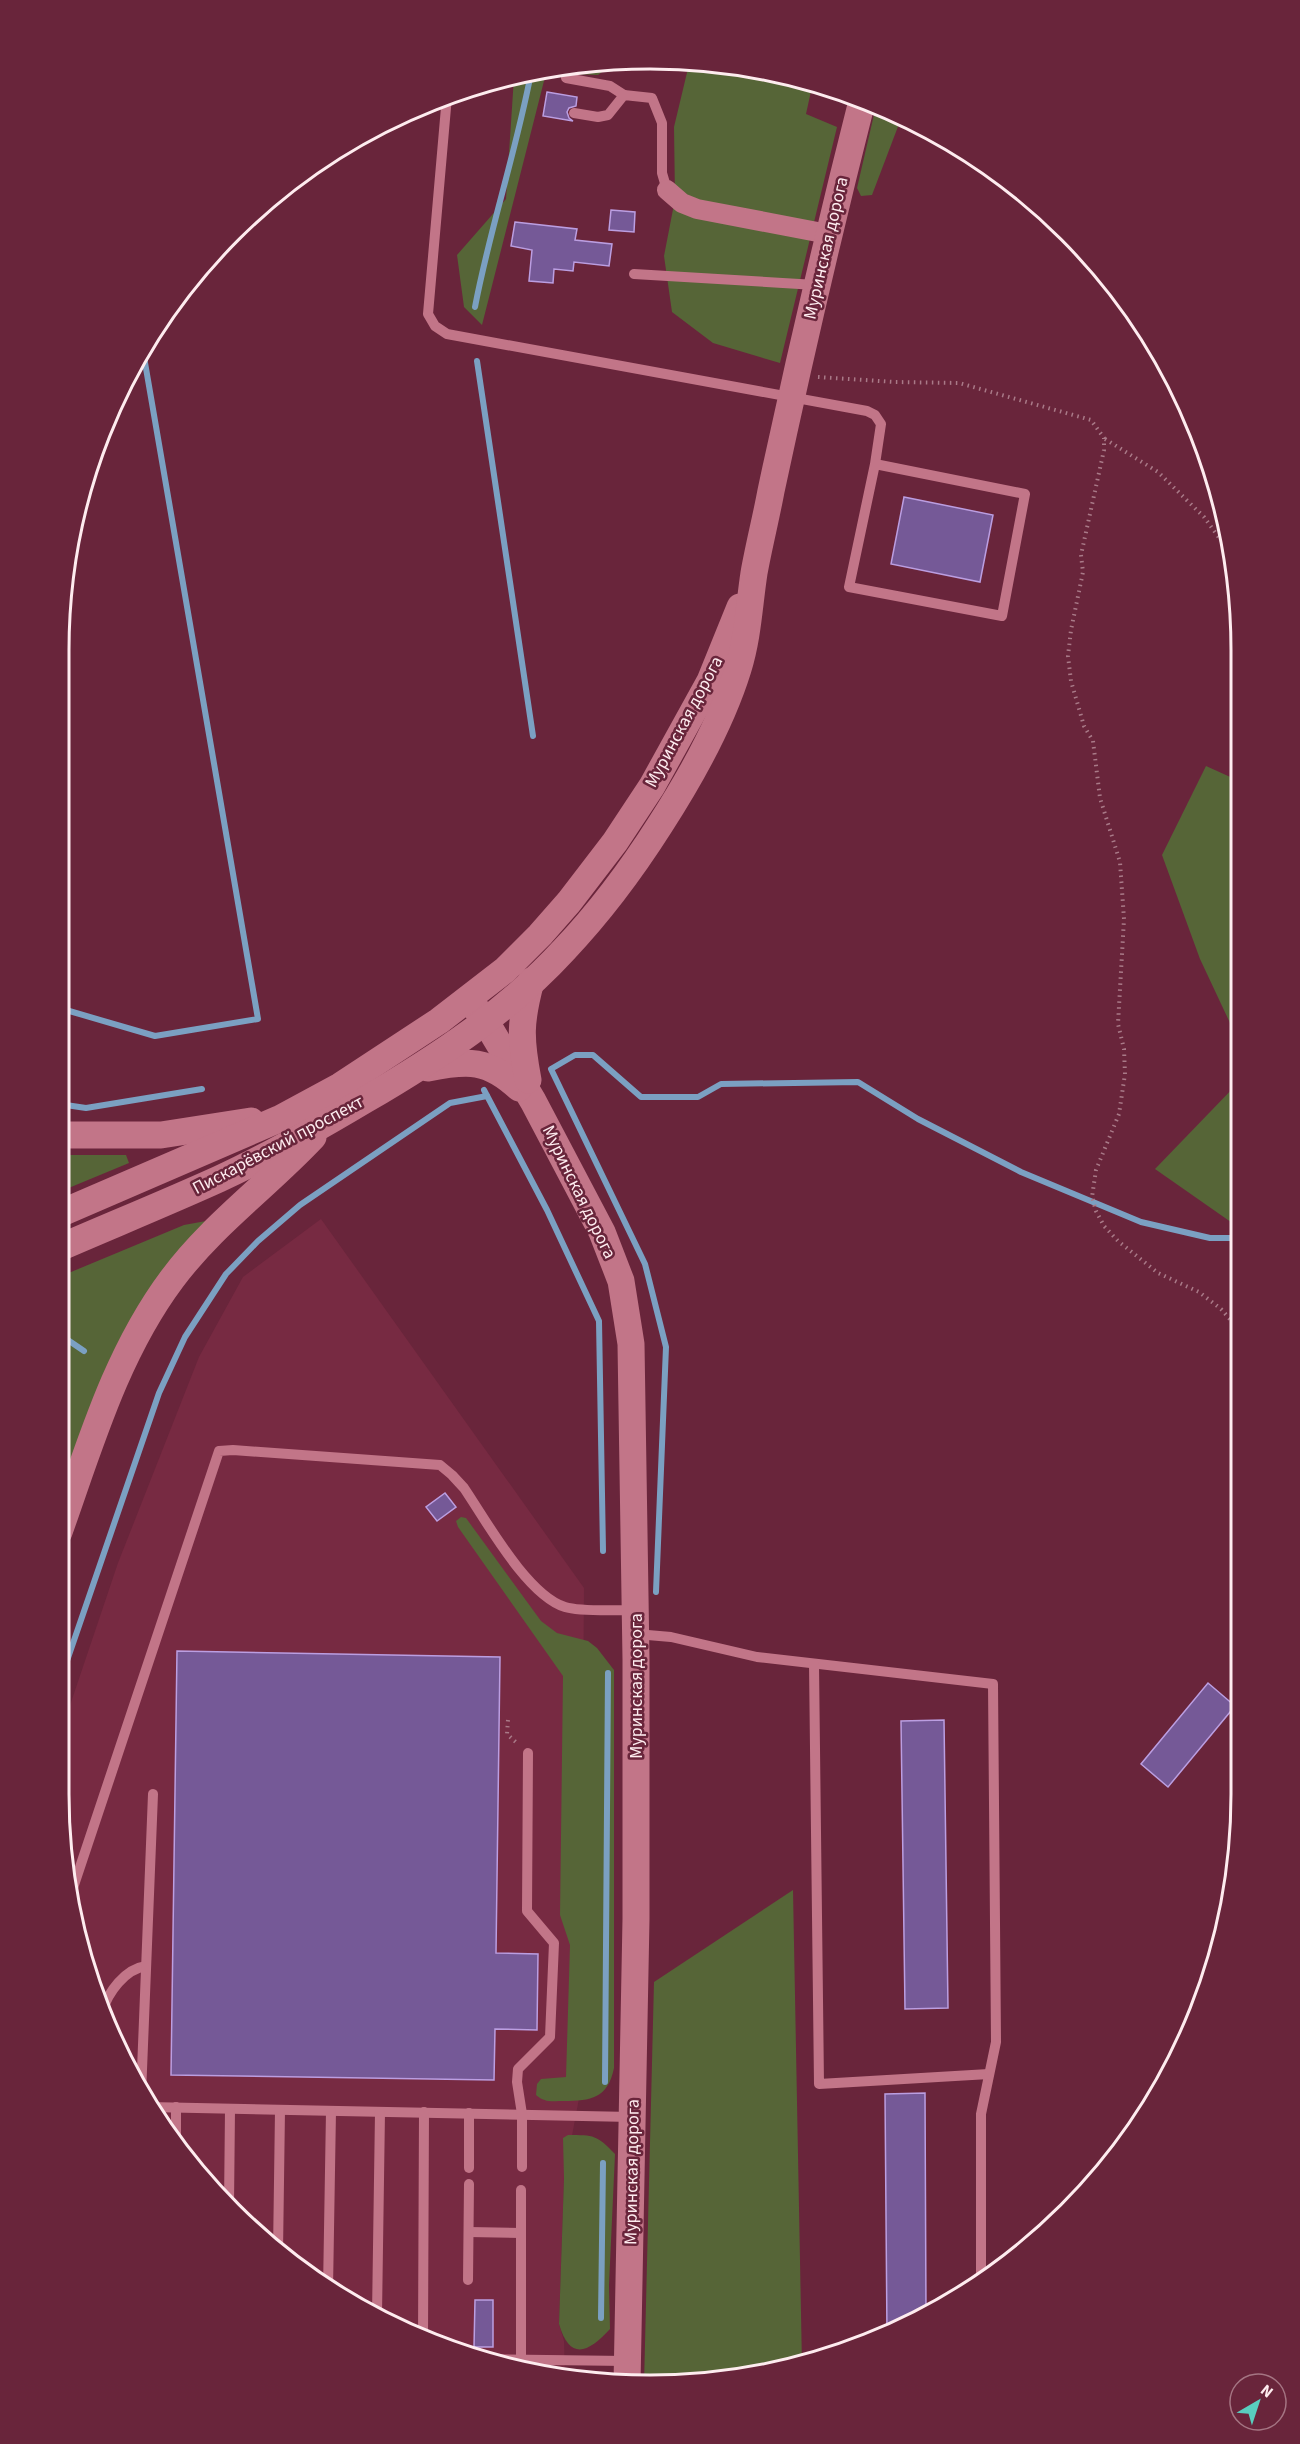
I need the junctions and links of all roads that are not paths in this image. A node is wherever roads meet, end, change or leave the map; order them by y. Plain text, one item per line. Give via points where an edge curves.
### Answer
1 (566, 78) dead end
2 (624, 94) junction
3 (446, 106) edge
4 (860, 109) edge
5 (574, 113) dead end
6 (667, 190) joint
7 (828, 234) junction
8 (634, 274) dead end
9 (817, 285) junction
10 (794, 386) junction
11 (875, 464) junction
12 (754, 572) junction
13 (531, 981) junction
14 (469, 999) junction
15 (486, 1022) junction
16 (415, 1071) junction
17 (533, 1101) junction
18 (279, 1119) junction
19 (327, 1122) junction
20 (69, 1135) edge
21 (69, 1210) edge
22 (69, 1244) edge
23 (69, 1504) edge
24 (635, 1622) junction
25 (813, 1664) junction
26 (528, 1754) dead end
27 (153, 1794) dead end
28 (76, 1880) edge
29 (146, 1966) junction
30 (106, 1998) edge
31 (142, 2074) edge
32 (989, 2074) junction
33 (161, 2107) edge
34 (176, 2108) junction
35 (230, 2109) junction
36 (280, 2110) junction
37 (331, 2111) junction
38 (380, 2112) junction
39 (424, 2112) junction
40 (469, 2114) junction
41 (522, 2114) junction
42 (633, 2117) junction
43 (176, 2130) edge
44 (469, 2168) dead end
45 (522, 2168) dead end
46 (469, 2184) dead end
47 (521, 2190) dead end
48 (228, 2193) edge
49 (469, 2232) junction
50 (521, 2233) junction
51 (278, 2240) edge
52 (981, 2271) edge
53 (328, 2278) edge
54 (468, 2280) dead end
55 (376, 2306) edge
56 (423, 2329) edge
57 (520, 2360) edge
58 (521, 2360) edge
59 (627, 2373) edge

1 - 2 lane via 610,86
2 - 5 lane via 608,115
2 - 6 lane via 652,98 662,123 662,173
3 - 10 lane via 428,314 435,326 447,334
4 - 7 street, Муринская дорога
6 - 7 street via 697,209
7 - 9 street, Муринская дорога
8 - 9 lane
9 - 10 street, Муринская дорога
10 - 11 lane via 875,415 880,424
10 - 12 street, Муринская дорога
11 - 11 lane via 1025,494 1002,616 849,587
12 - 13 street, Муринская дорога via 747,636 737,673 675,802 622,881 563,952
12 - 14 street, Муринская дорога via 710,681 652,786 615,842 540,935
13 - 15 street, Муринская дорога
13 - 17 street via 521,1046
14 - 15 street, Муринская дорога
14 - 18 street, Пискарёвский проспект via 373,1066
15 - 16 street, Пискарёвский проспект
15 - 17 street, Муринская дорога
16 - 17 street via 460,1062 486,1065 507,1077
16 - 19 street, Пискарёвский проспект
17 - 24 street, Муринская дорога via 602,1232 621,1281 631,1344
18 - 20 street via 161,1135
18 - 21 street, Пискарёвский проспект
19 - 22 street, Пискарёвский проспект via 222,1178
19 - 23 street via 286,1167 219,1223 172,1279 134,1337 101,1413
24 - 25 lane via 671,1637 757,1657
24 - 28 lane via 567,1608 545,1597 527,1579 464,1488 440,1465 219,1451
24 - 42 street, Муринская дорога
25 - 32 lane via 993,1684 996,2042
25 - 32 lane via 819,2084
26 - 41 lane via 527,1911 554,1943 550,2037 518,2068
27 - 29 lane
29 - 30 lane via 134,1968
29 - 31 lane
32 - 52 lane via 981,2114
33 - 34 lane
34 - 35 lane
34 - 43 lane
35 - 36 lane
35 - 48 lane
36 - 37 lane
36 - 51 lane
37 - 38 lane
37 - 53 lane
38 - 39 lane
38 - 55 lane
39 - 40 lane
39 - 56 lane
40 - 41 lane
40 - 44 lane
41 - 42 lane
41 - 45 lane
42 - 59 street, Муринская дорога
46 - 49 lane
47 - 50 lane
49 - 50 lane
49 - 54 lane
50 - 57 lane
58 - 59 lane

